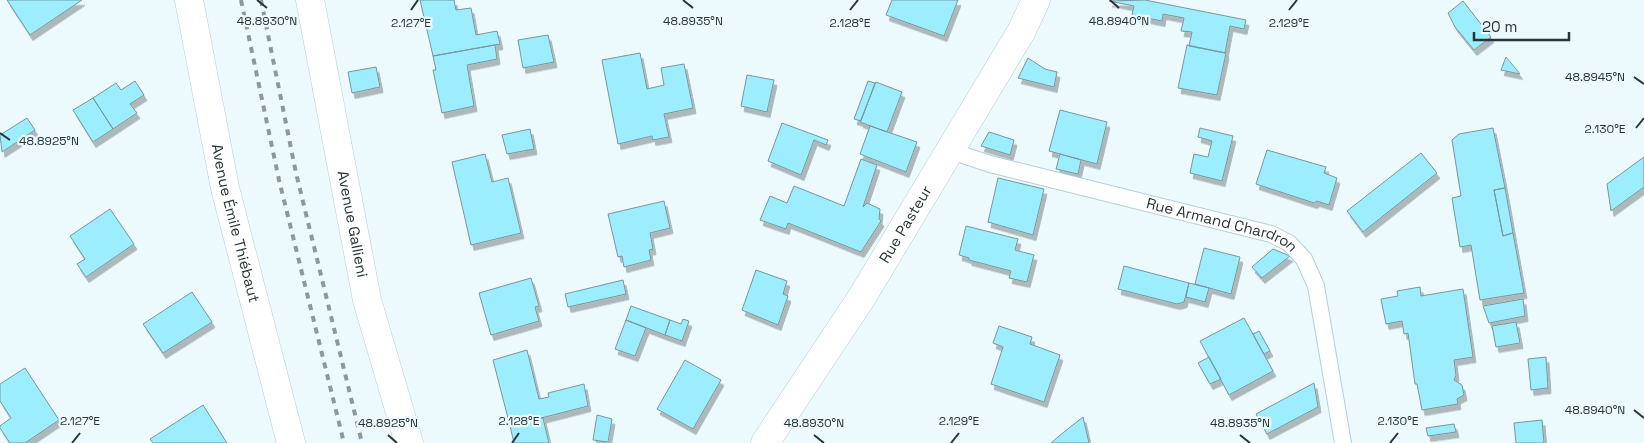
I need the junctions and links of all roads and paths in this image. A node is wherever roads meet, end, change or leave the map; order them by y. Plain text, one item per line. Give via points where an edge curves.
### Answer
1 (189, 0) edge
2 (310, 0) edge
3 (1036, 0) edge
4 (951, 151) junction
5 (291, 443) edge
6 (409, 443) edge
7 (765, 443) edge
8 (1343, 443) edge

1 - 5 street, Avenue Émile Thiébaut via 225,188
2 - 6 street, Avenue Gallieni via 368,300
3 - 4 street, Rue Pasteur via 1021,32
4 - 7 street, Rue Pasteur via 862,297
4 - 8 lane, Rue Armand Chardron via 990,164 1271,234 1289,243 1304,260 1316,286

